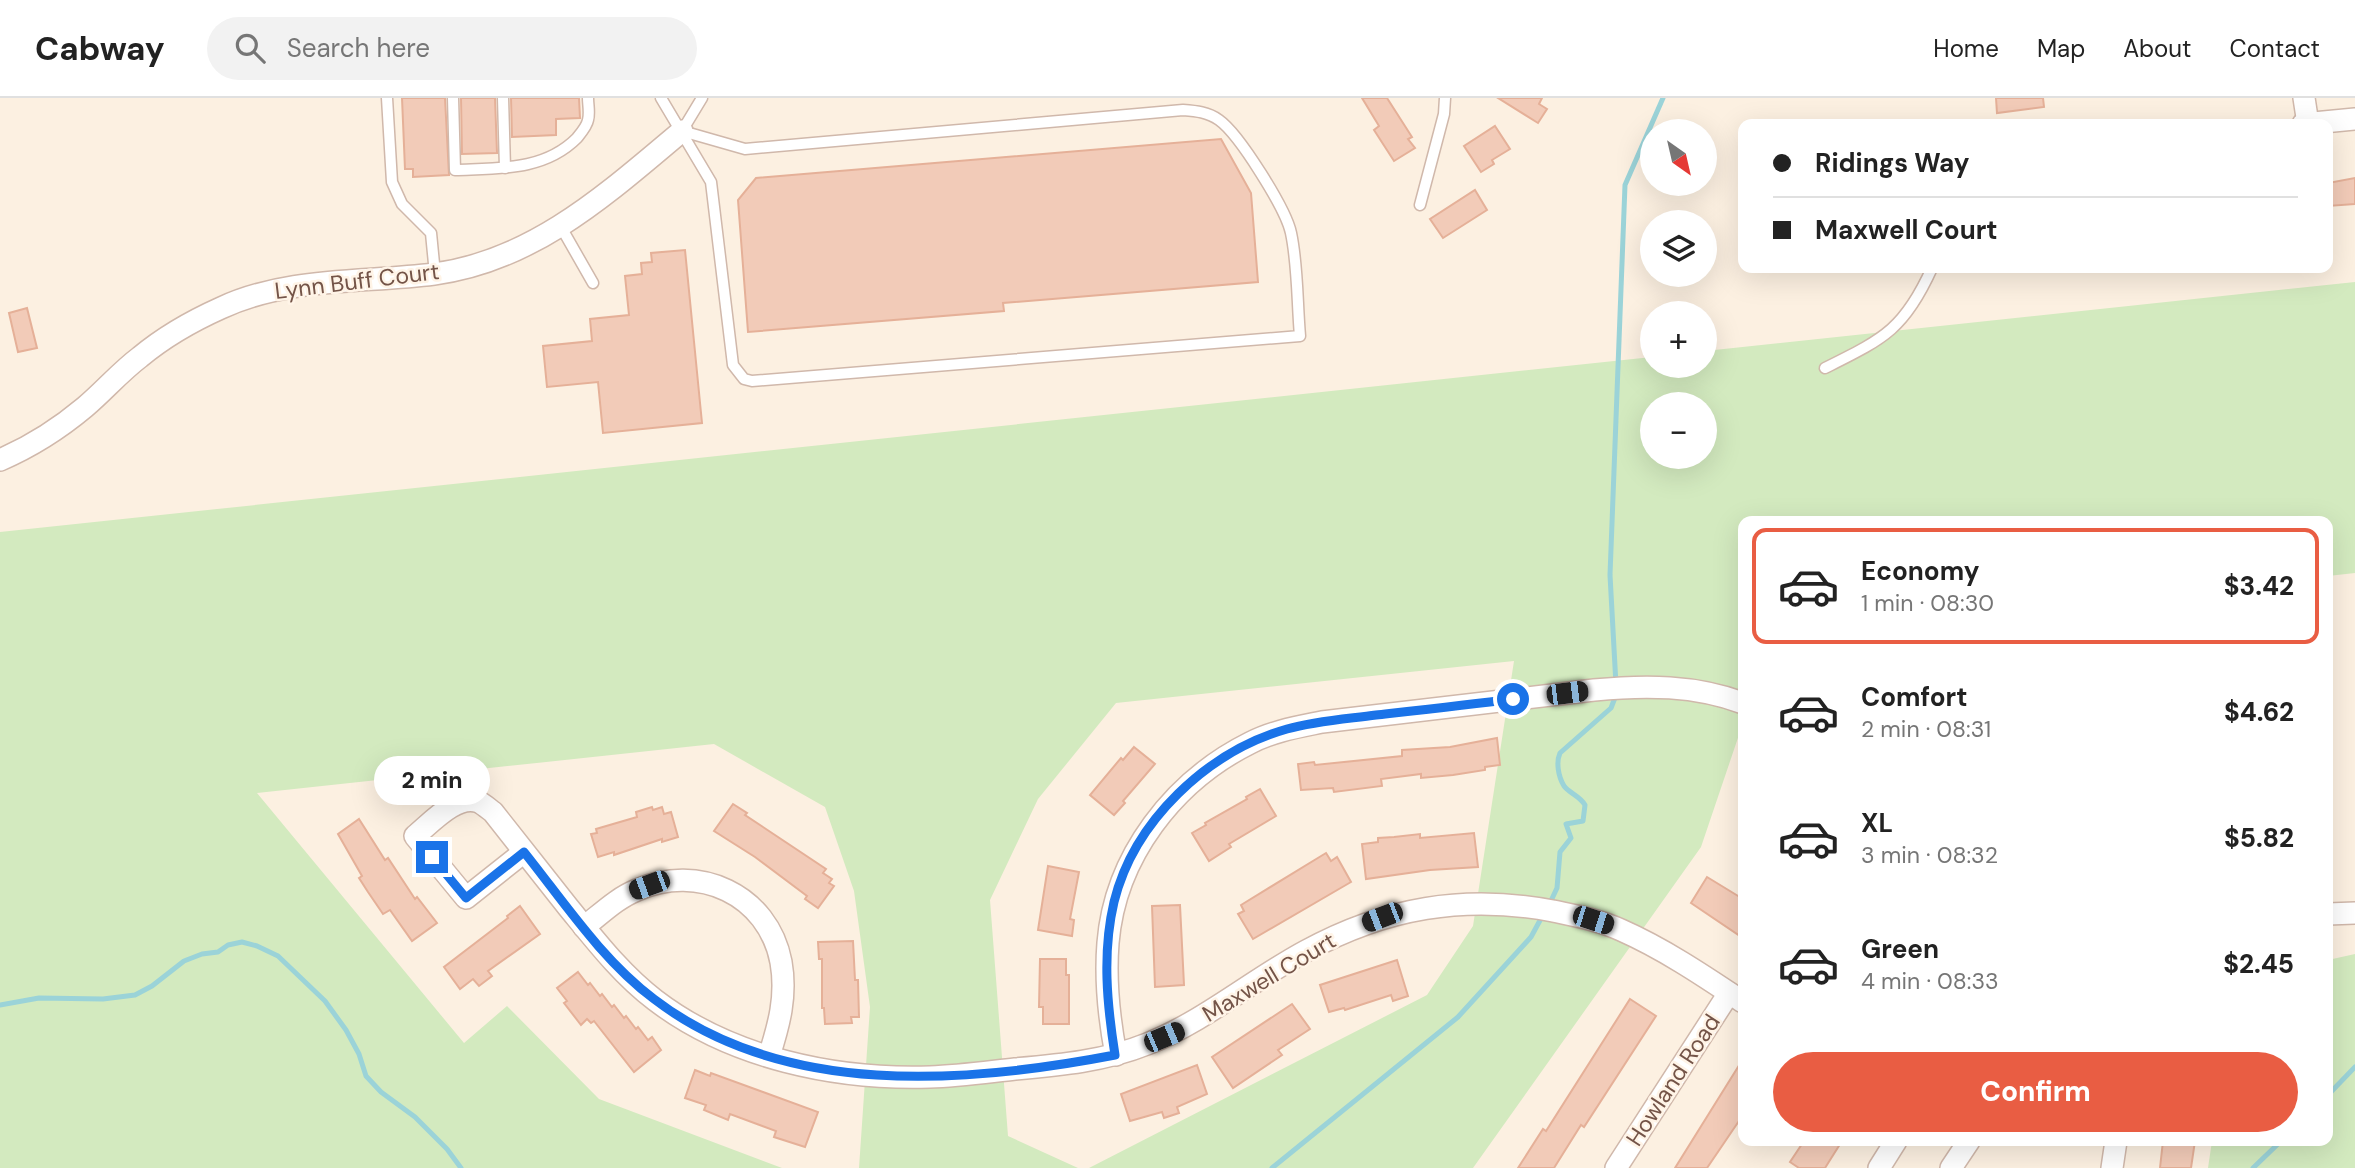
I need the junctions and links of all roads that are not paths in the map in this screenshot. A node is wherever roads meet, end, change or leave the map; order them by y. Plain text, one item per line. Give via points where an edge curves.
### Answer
1 (387, 98) edge
2 (453, 98) edge
3 (503, 98) edge
4 (588, 98) edge
5 (661, 98) edge
6 (702, 98) edge
7 (1445, 98) edge
8 (2304, 98) edge
9 (2305, 119) edge
10 (2355, 119) edge
11 (2333, 121) edge
12 (682, 131) junction
13 (505, 168) junction
14 (1420, 205) dead end
15 (561, 227) junction
16 (1930, 273) edge
17 (435, 274) junction
18 (593, 283) dead end
19 (1825, 368) dead end
20 (0, 460) edge
21 (1738, 702) edge
22 (524, 852) junction
23 (2355, 913) edge
24 (2333, 914) edge
25 (584, 927) junction
26 (1736, 998) edge
27 (1115, 1055) junction
28 (769, 1056) junction
29 (1893, 1146) edge
30 (1962, 1146) edge
31 (2115, 1146) edge
32 (1616, 1168) edge
33 (1878, 1168) edge
34 (1951, 1168) edge
35 (2112, 1168) edge

1 - 17 lane via 392,182 402,204 431,233
2 - 13 lane via 455,170
3 - 13 lane
4 - 13 lane via 589,121 569,146 550,158
5 - 12 lane
6 - 12 lane
7 - 14 lane
8 - 9 street
10 - 11 street
12 - 12 lane via 710,182 733,365 744,379 1300,336 1287,219 1238,141 1227,127 1203,112 1183,110 745,149
12 - 15 street, Lynn Buff Court
15 - 17 street, Lynn Buff Court via 497,259
15 - 18 lane
16 - 19 lane via 1908,313 1889,333
17 - 20 street, Lynn Buff Court via 299,286 223,306 166,338 85,408
21 - 27 street via 1703,692 1639,686 1594,690 1322,722 1253,741 1221,759 1166,807 1127,866 1108,942 1109,1018
22 - 22 street, Maxwell Court via 479,802 453,806 415,836 466,898
22 - 25 street, Maxwell Court
23 - 24 street
25 - 28 street, Maxwell Court via 628,976 685,1022
25 - 28 street via 635,891 665,881 697,880 735,894 764,922 780,959 782,1009
26 - 27 street, Maxwell Court via 1652,945 1593,920 1538,908 1460,904 1382,917 1346,931 1303,952 1204,1017
26 - 32 street, Howland Road
27 - 28 street, Maxwell Court via 931,1077 829,1070
29 - 33 street
30 - 34 street
31 - 35 street

